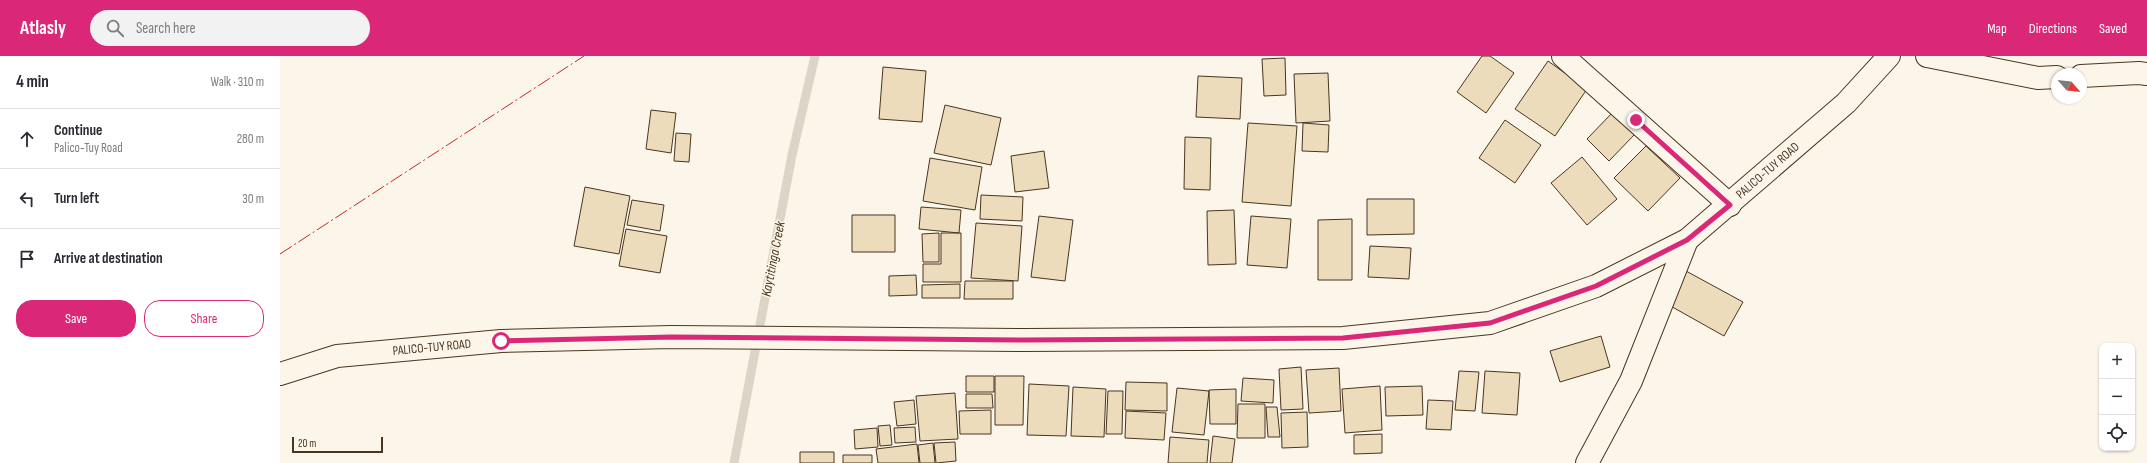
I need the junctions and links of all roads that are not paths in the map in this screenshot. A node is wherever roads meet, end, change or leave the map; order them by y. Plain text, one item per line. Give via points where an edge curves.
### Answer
1 (1564, 56) edge
2 (1889, 56) edge
3 (1927, 56) edge
4 (2147, 74) edge
5 (2087, 76) edge
6 (2051, 77) edge
7 (1730, 205) junction
8 (1687, 240) junction
9 (280, 374) edge
10 (1587, 463) edge

1 - 7 main road
2 - 7 main road, PALICO-TUY ROAD via 1846,103
3 - 6 main road via 2038,78
4 - 5 main road
7 - 8 main road, PALICO-TUY ROAD
8 - 9 main road, PALICO-TUY ROAD via 1596,286 1490,323 1343,338 1024,340 672,337 501,341 337,356
8 - 10 main road via 1631,381

